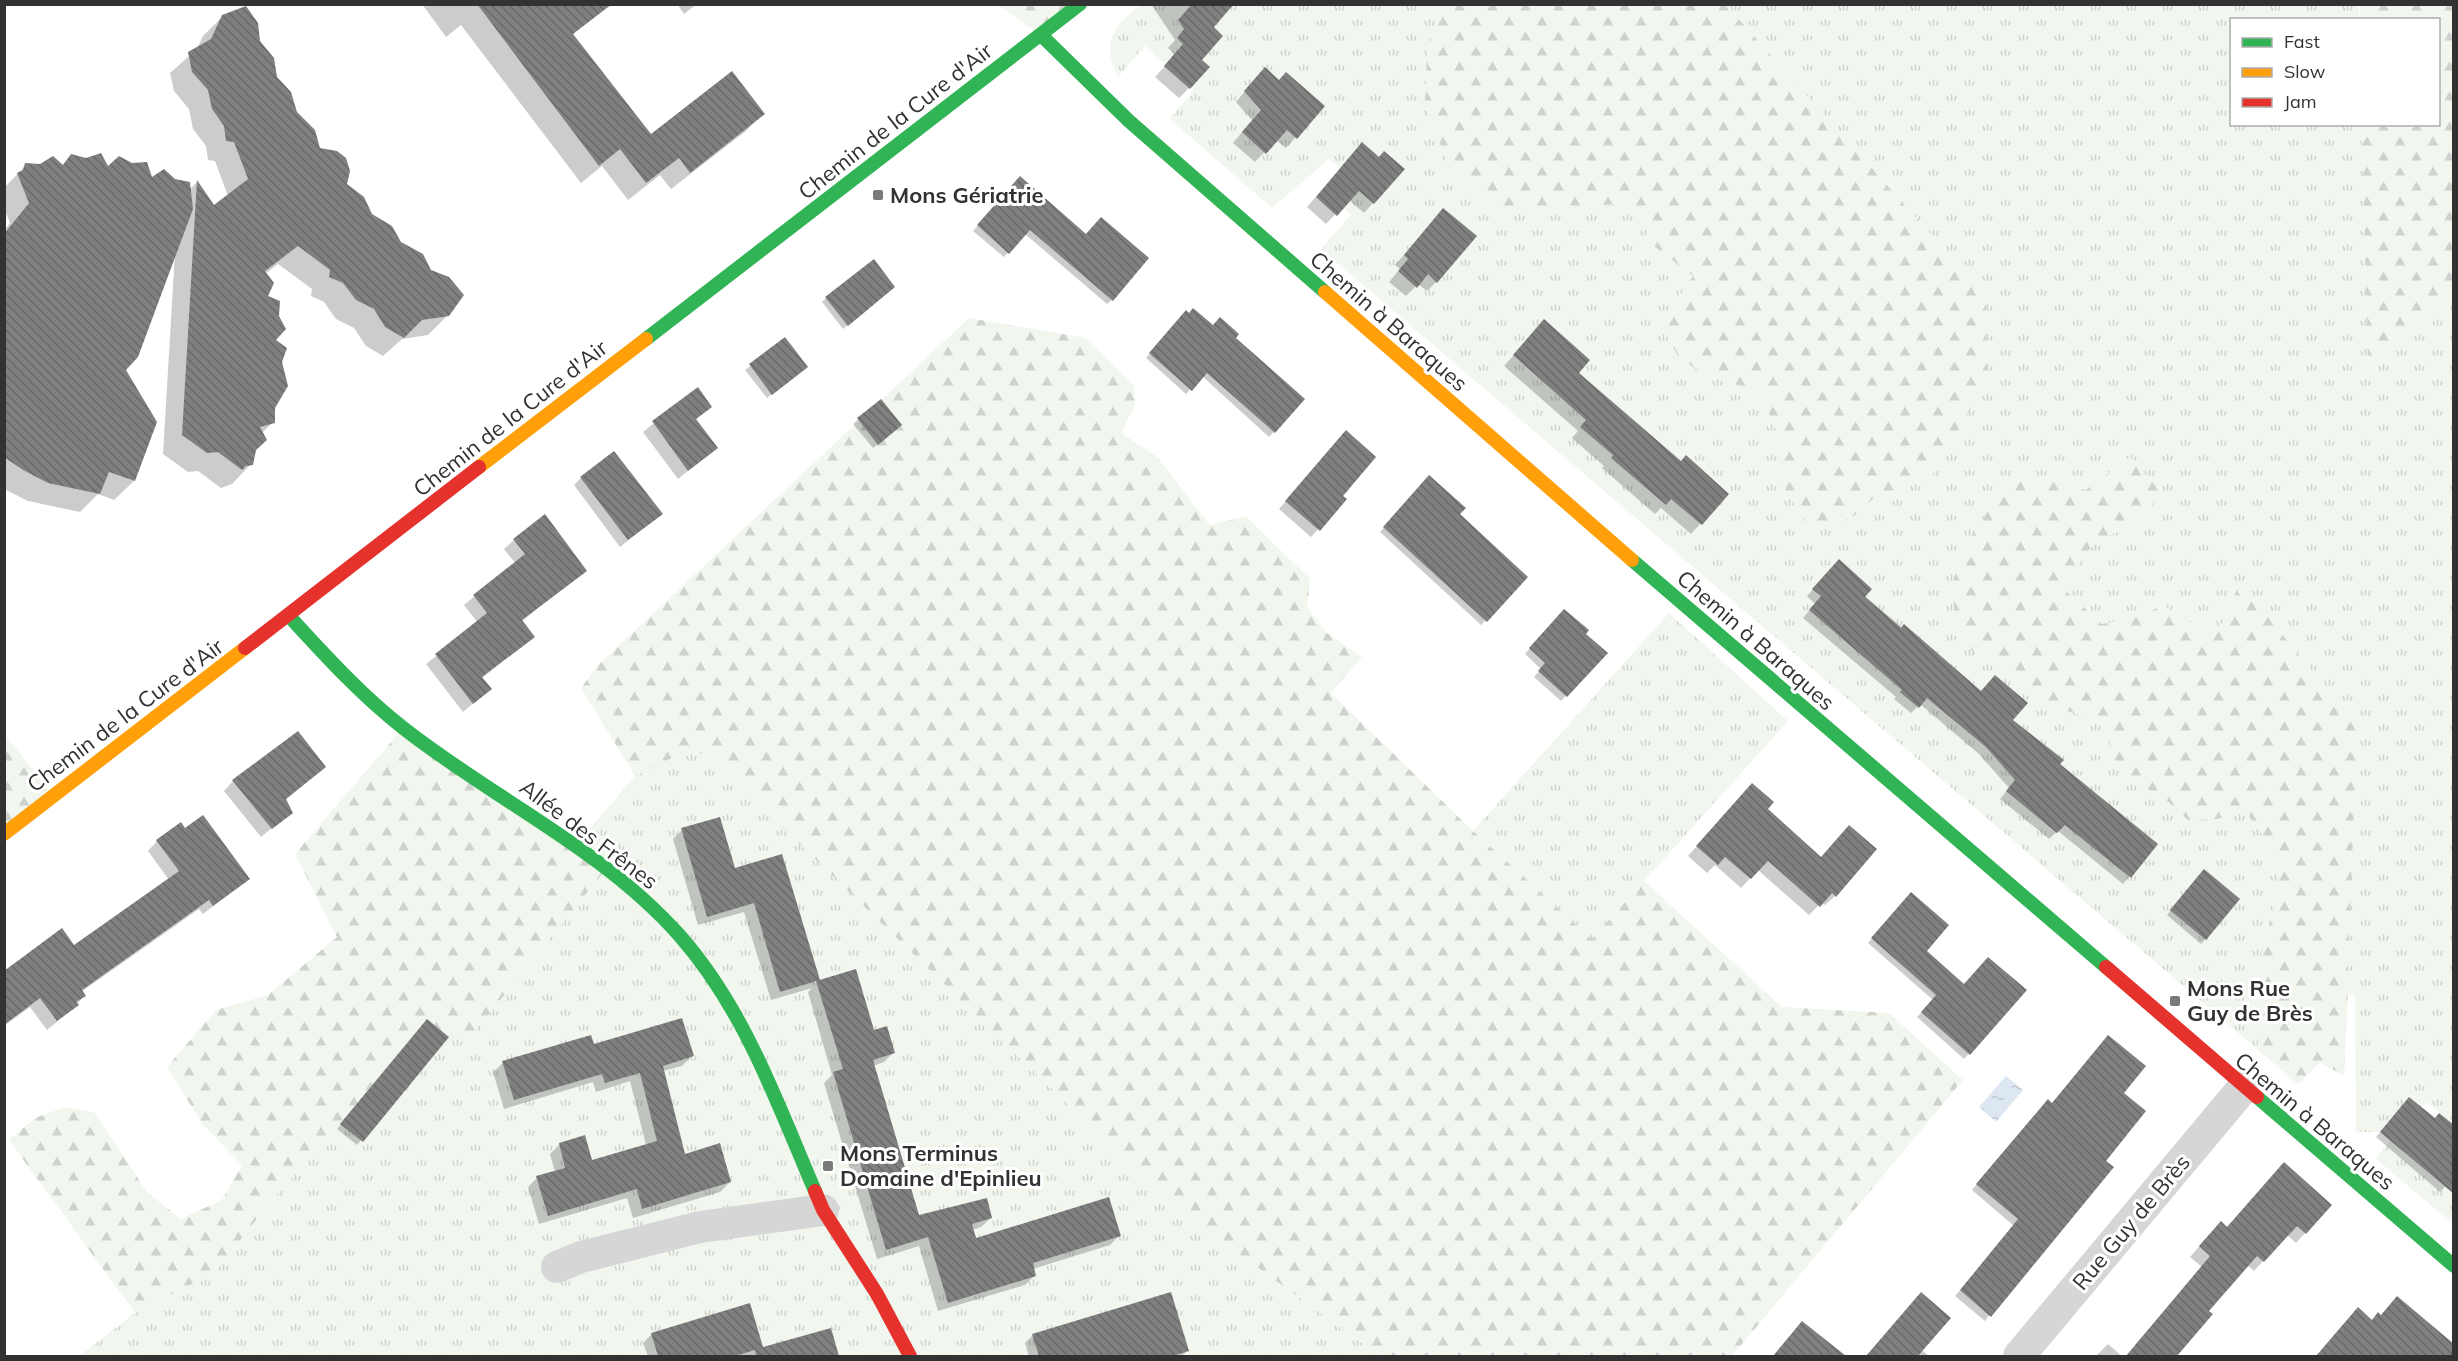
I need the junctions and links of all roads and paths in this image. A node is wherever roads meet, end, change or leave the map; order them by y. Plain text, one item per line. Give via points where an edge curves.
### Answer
1 (1080, 4) edge
2 (1041, 35) junction
3 (289, 616) junction
4 (4, 834) edge
5 (2243, 1088) junction
6 (823, 1210) junction
7 (2454, 1266) edge
8 (557, 1268) dead end
9 (910, 1356) edge
10 (2019, 1356) edge

1 - 2 street, Chemin de la Cure d'Air
2 - 3 street, Chemin de la Cure d'Air
2 - 5 street, Chemin à Baraques via 1138,129
3 - 4 street, Chemin de la Cure d'Air
3 - 6 street, Allée des Frênes via 352,684 403,728 607,868 679,934 713,977 746,1029
5 - 7 street, Chemin à Baraques
5 - 10 street, Rue Guy de Brès
6 - 8 street via 700,1227 580,1257
6 - 9 street, Allée des Frênes via 877,1294

